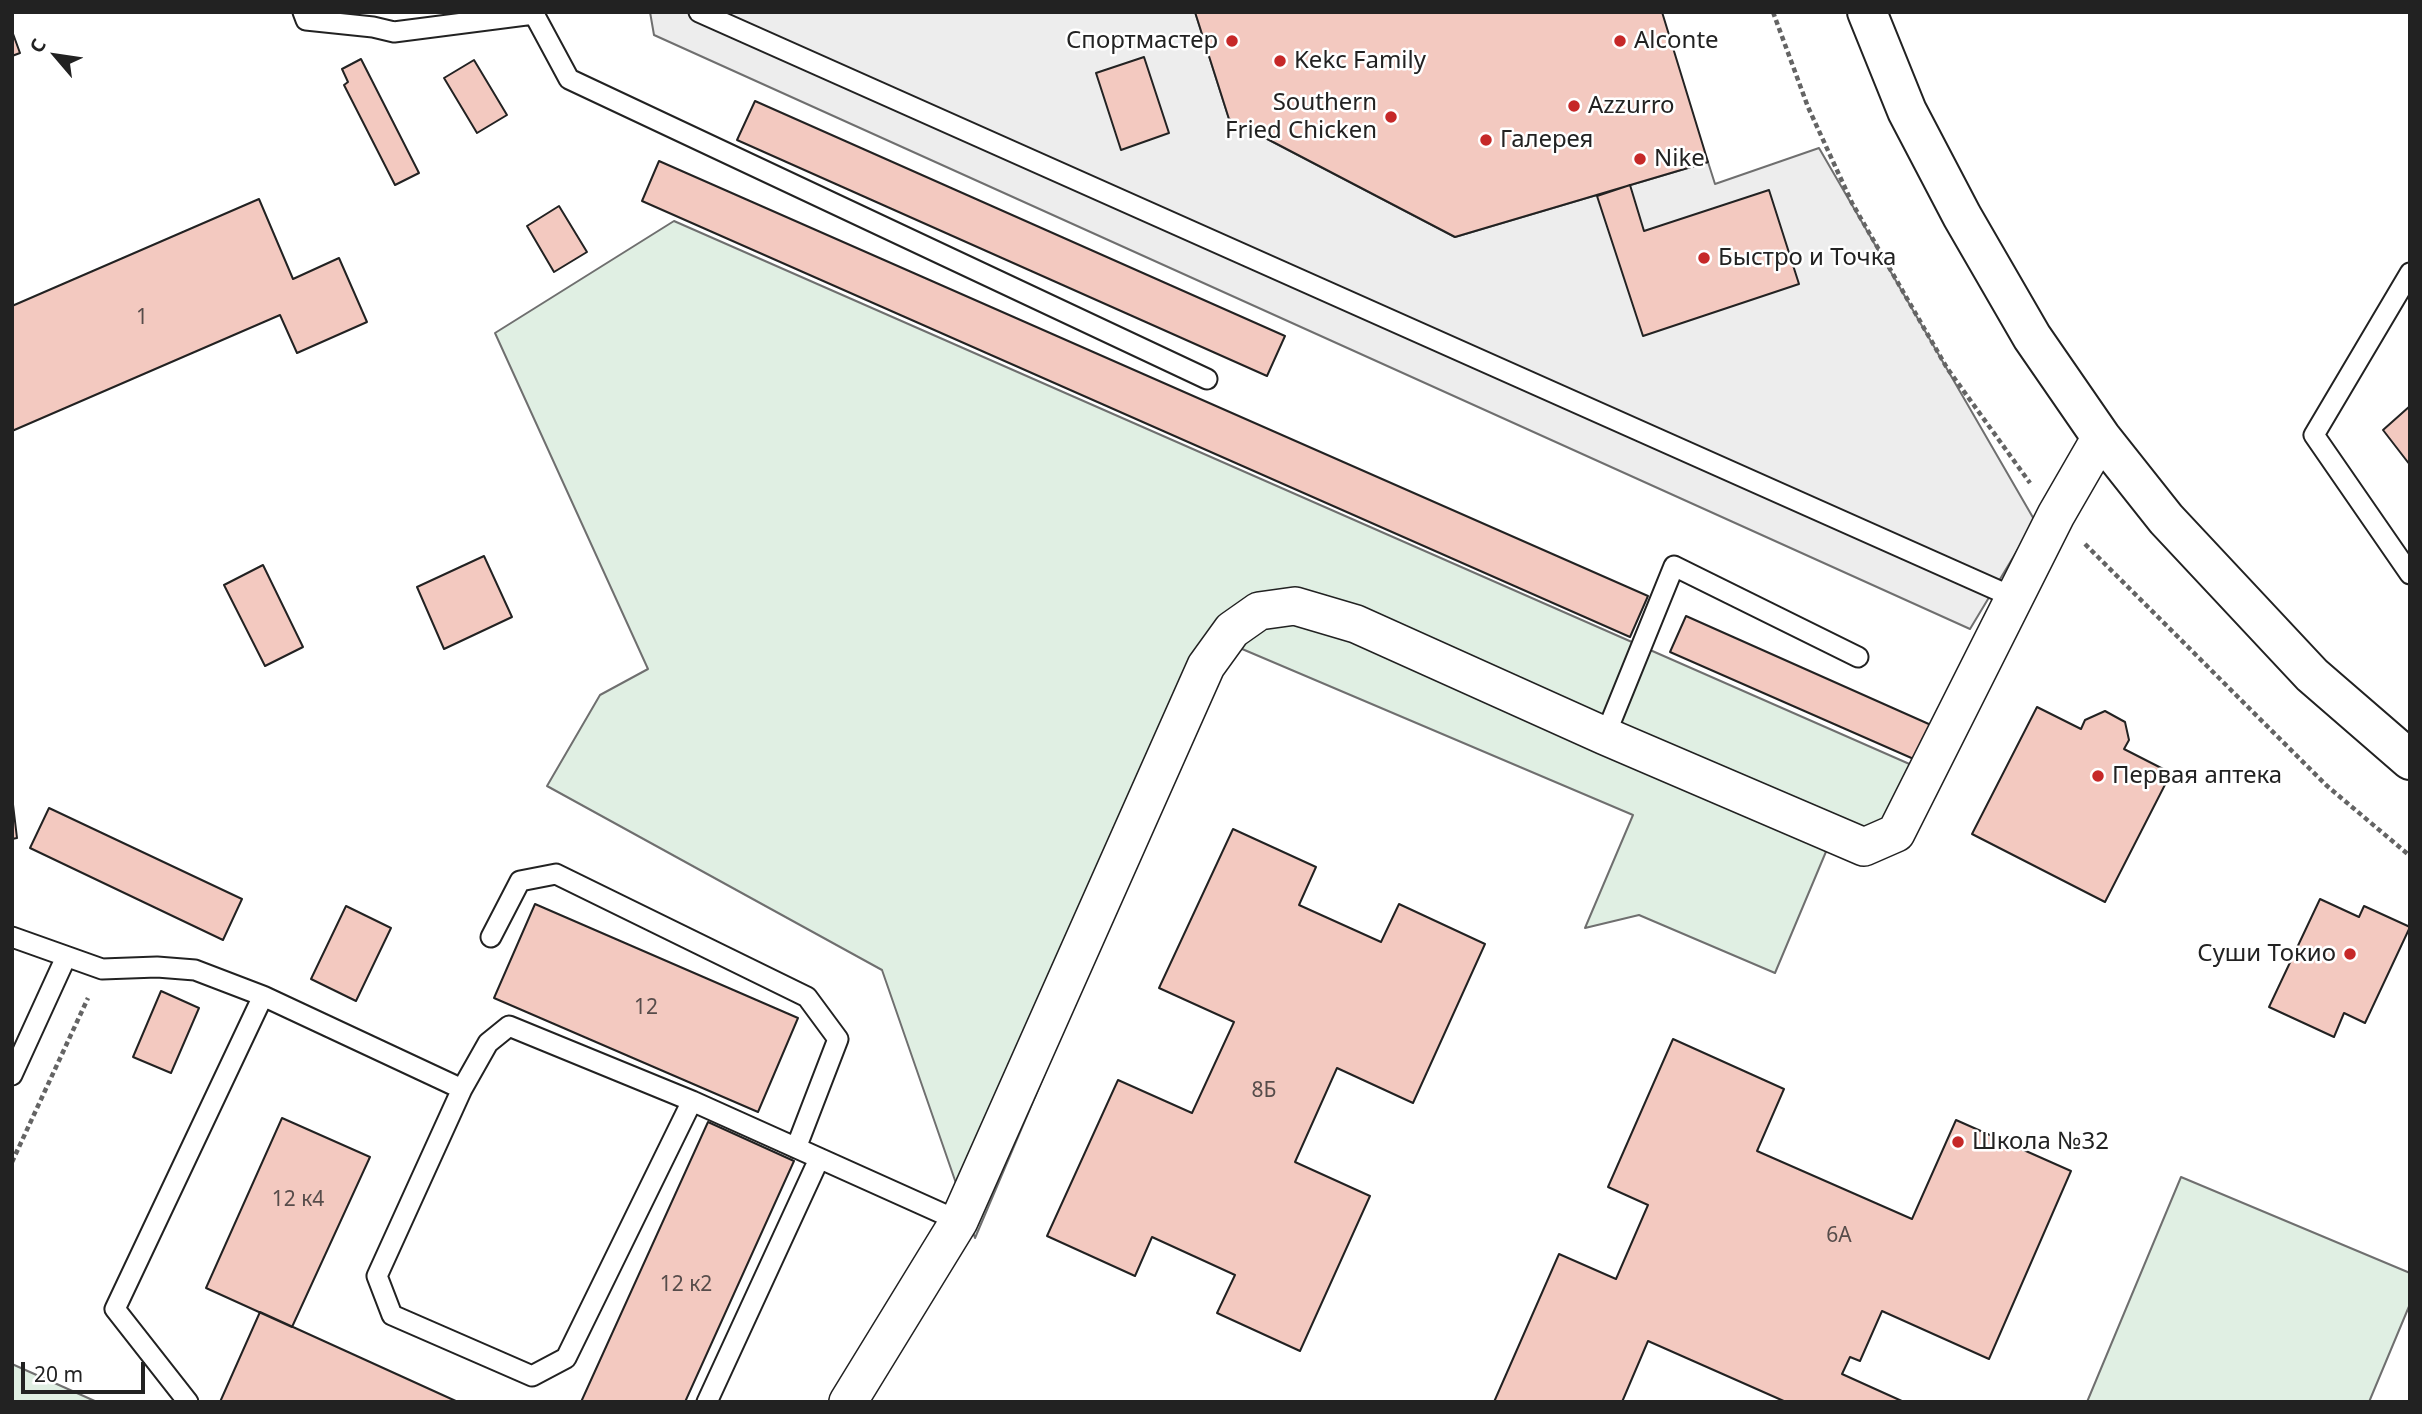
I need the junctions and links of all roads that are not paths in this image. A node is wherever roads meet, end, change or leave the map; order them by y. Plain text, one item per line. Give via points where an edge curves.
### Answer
1 (303, 12) edge
2 (699, 12) edge
3 (1867, 12) edge
4 (2410, 273) edge
5 (1207, 379) dead end
6 (2101, 437) junction
7 (2410, 574) edge
8 (2015, 598) junction
9 (1858, 657) dead end
10 (1605, 736) junction
11 (2410, 760) edge
12 (12, 937) edge
13 (491, 937) dead end
14 (66, 957) junction
15 (263, 996) junction
16 (12, 1075) edge
17 (461, 1089) junction
18 (692, 1101) junction
19 (796, 1148) junction
20 (819, 1159) junction
21 (959, 1222) junction
22 (188, 1402) edge
23 (707, 1402) edge
24 (848, 1402) edge

1 - 5 lane via 306,20 394,32 534,14 569,79
2 - 8 lane
3 - 6 main road via 1907,111 1962,216 2032,337
4 - 7 lane via 2314,435
6 - 8 street
6 - 11 main road via 2166,519 2312,675
8 - 10 street via 1896,833 1864,847
9 - 10 lane via 1674,566
10 - 21 street via 1356,624 1295,607 1259,611 1232,630 1206,666
12 - 14 lane
13 - 19 lane via 520,881 556,874 807,997 838,1039
14 - 15 lane via 102,969 195,970
14 - 16 lane
15 - 17 lane
15 - 22 lane via 115,1309
17 - 18 lane via 488,1043 509,1026
17 - 18 lane via 377,1276 392,1315 532,1376 566,1357
18 - 19 lane
19 - 20 lane
20 - 21 lane
20 - 23 lane
21 - 24 street

